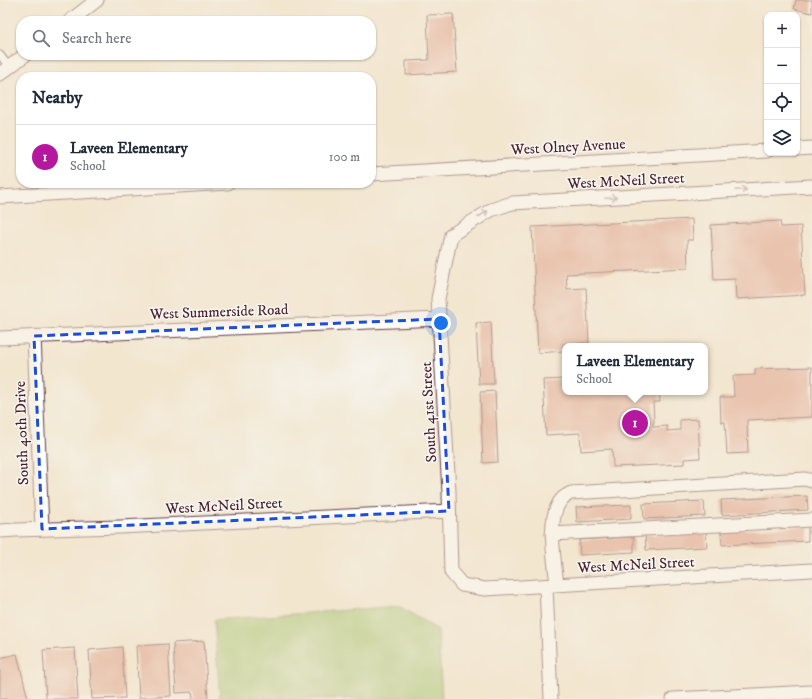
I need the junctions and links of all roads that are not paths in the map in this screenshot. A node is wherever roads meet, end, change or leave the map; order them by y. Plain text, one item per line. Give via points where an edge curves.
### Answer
1 (97, 0) edge
2 (76, 16) edge
3 (16, 58) edge
4 (3, 63) edge
5 (812, 148) edge
6 (800, 149) edge
7 (764, 151) edge
8 (376, 174) edge
9 (812, 186) edge
10 (147, 188) edge
11 (0, 197) edge
12 (450, 235) joint
13 (439, 319) junction
14 (34, 336) junction
15 (0, 338) edge
16 (812, 481) edge
17 (450, 511) junction
18 (812, 520) edge
19 (42, 529) junction
20 (0, 532) edge
21 (552, 534) junction
22 (812, 570) edge
23 (462, 585) joint
24 (551, 586) junction
25 (812, 692) edge
26 (551, 699) edge
27 (673, 699) edge

1 - 2 street
3 - 4 street
5 - 6 street
7 - 8 street, West Olney Avenue
12 -> 9 street, West McNeil Street via 490,210 512,203
10 - 11 street
12 - 13 street, South 41st Street via 438,299
13 - 14 street, West Summerside Road
13 - 17 street, South 41st Street
14 - 15 street, West Summerside Road
14 - 19 street, South 40th Drive
16 - 21 street via 805,479 571,493 563,498 555,514
17 - 19 street, West McNeil Street
17 - 23 street, South 41st Street via 451,572
18 - 21 street
19 - 20 street, West McNeil Street
21 - 24 street
22 - 24 street, West McNeil Street
23 - 24 street, West McNeil Street via 485,590
24 - 26 street
25 - 27 street

